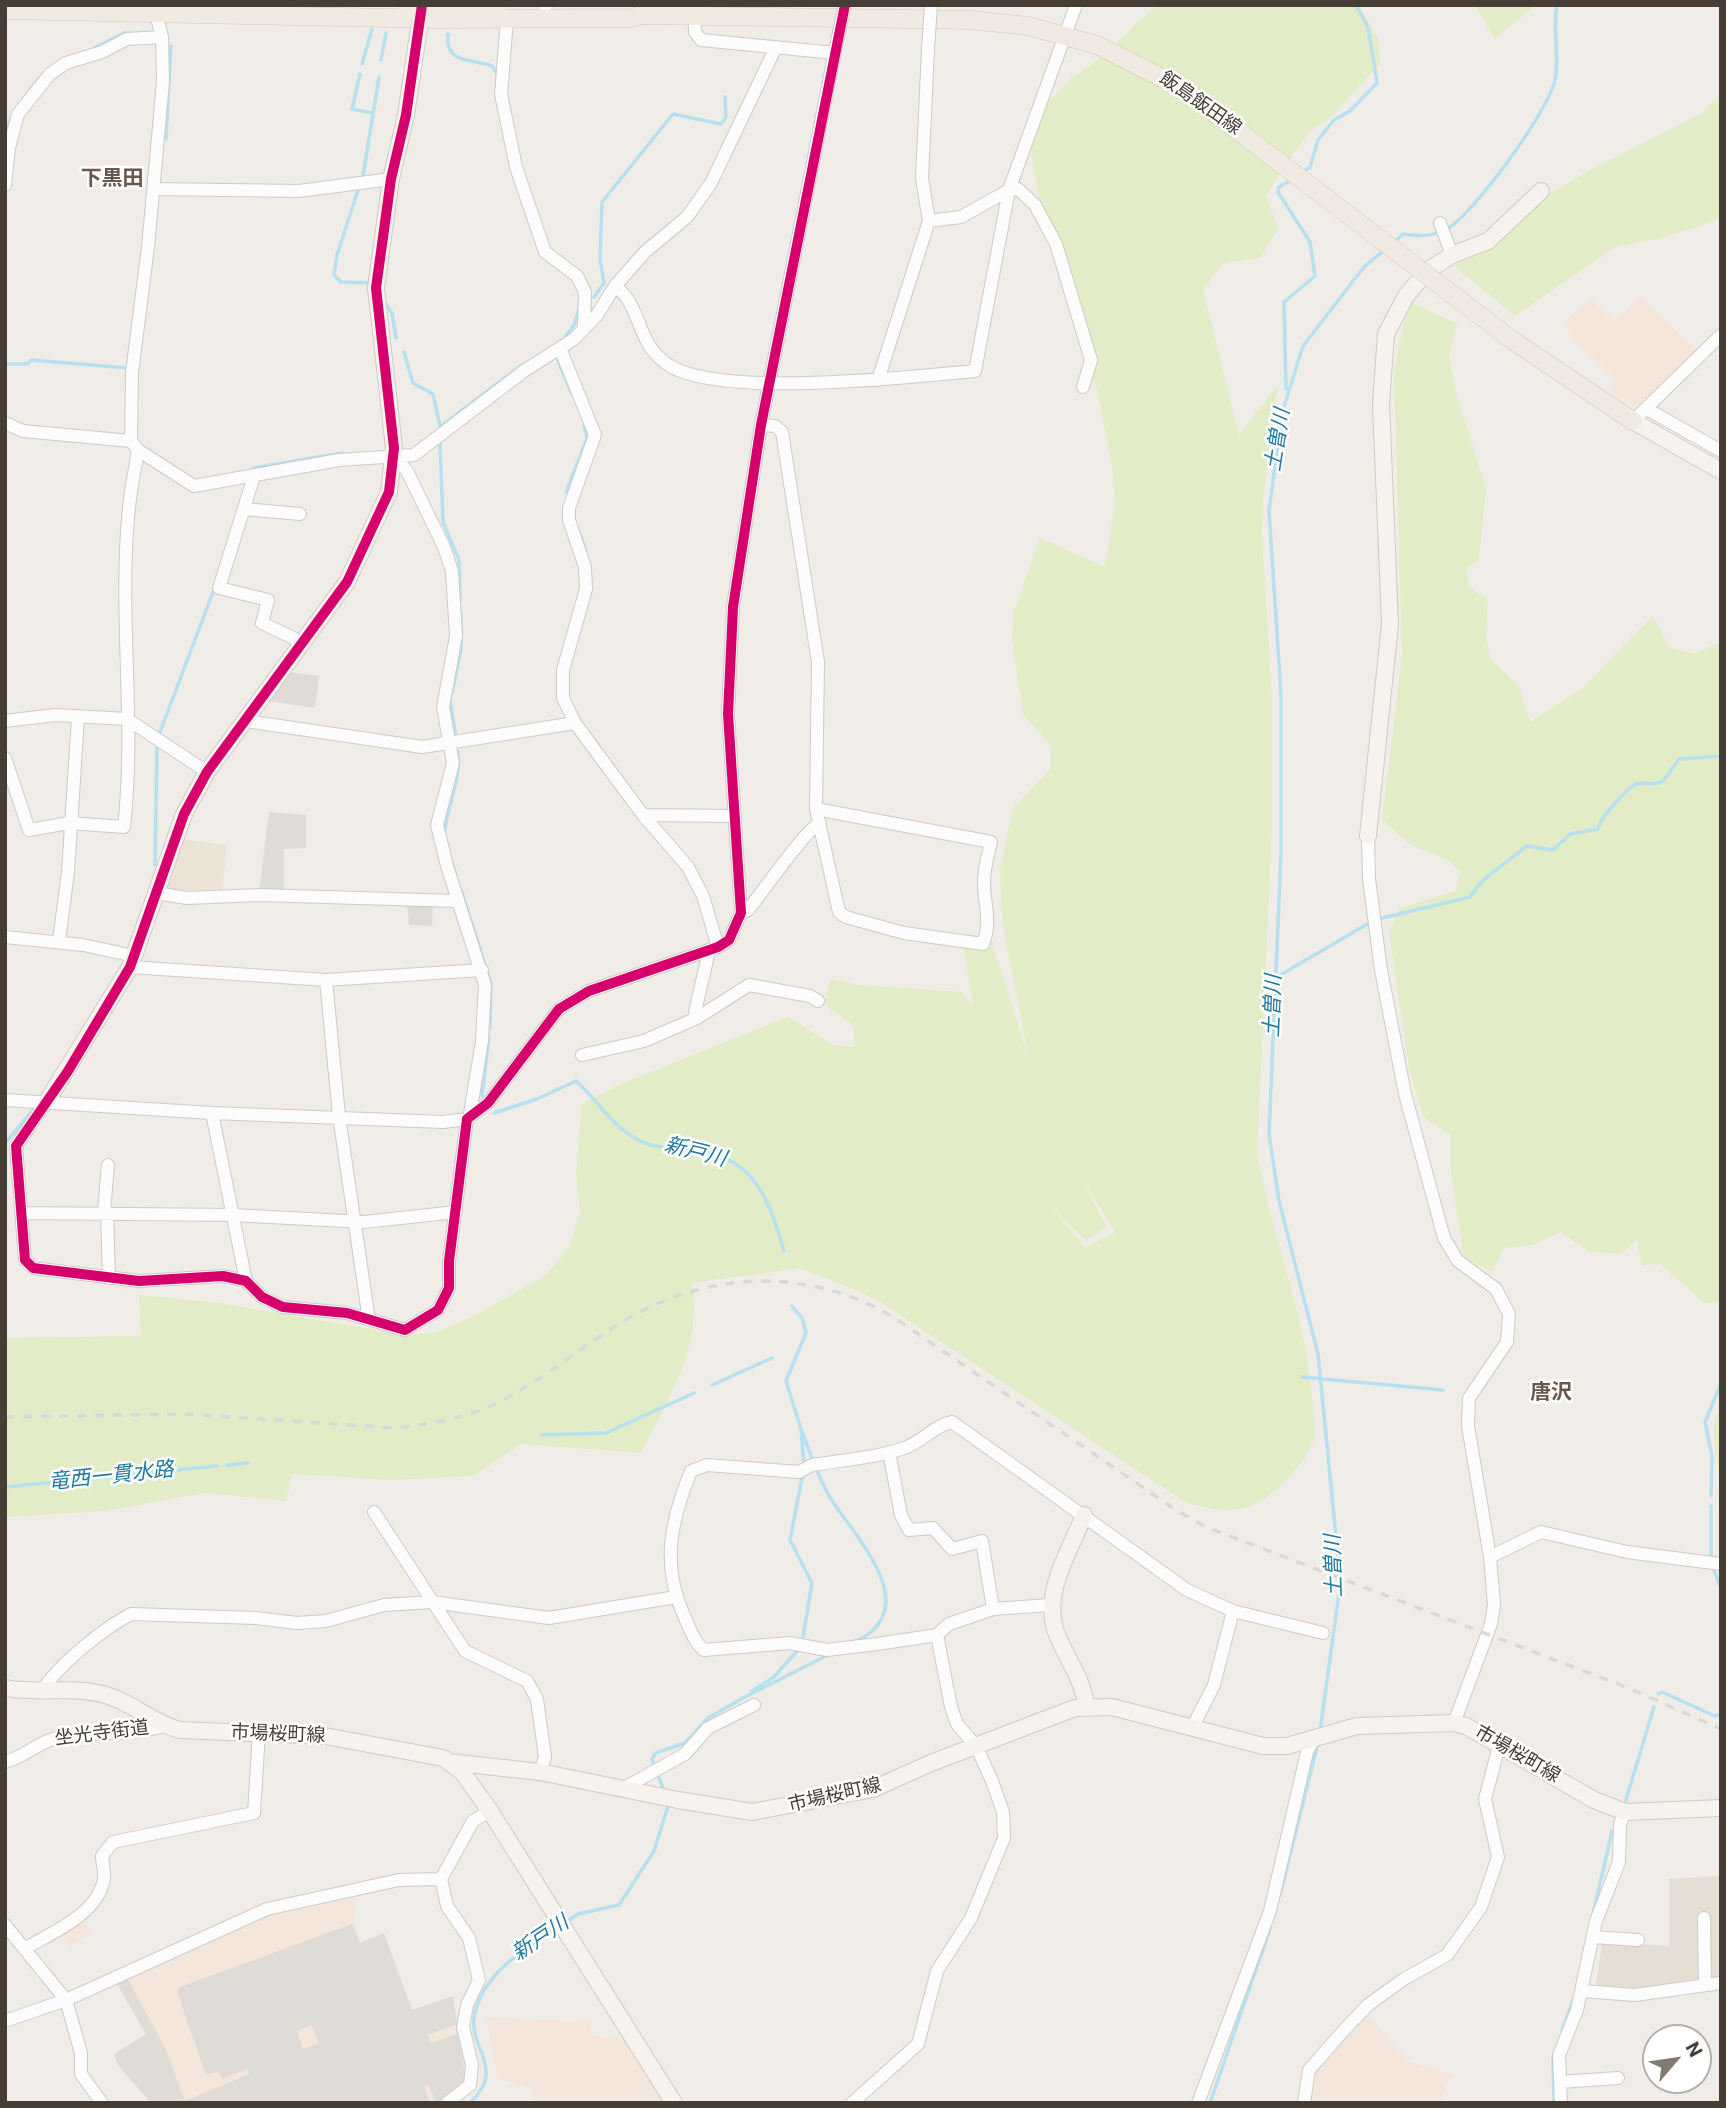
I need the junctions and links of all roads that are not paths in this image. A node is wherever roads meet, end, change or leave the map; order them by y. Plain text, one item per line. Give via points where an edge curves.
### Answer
1 (406, 5) edge
2 (845, 5) edge
3 (931, 5) edge
4 (1076, 5) edge
5 (545, 7) edge
6 (5, 10) edge
7 (155, 10) edge
8 (422, 10) edge
9 (693, 10) edge
10 (640, 15) junction
11 (507, 20) junction
12 (1066, 35) junction
13 (162, 37) junction
14 (776, 47) junction
15 (836, 50) junction
16 (391, 179) junction
17 (5, 185) edge
18 (153, 189) junction
19 (1009, 190) junction
20 (1541, 191) dead end
21 (929, 221) junction
22 (1440, 223) dead end
23 (1452, 255) junction
24 (615, 286) junction
25 (583, 327) junction
26 (1721, 335) edge
27 (560, 348) junction
28 (878, 380) junction
29 (770, 382) junction
30 (1083, 387) dead end
31 (1640, 415) junction
32 (5, 423) edge
33 (761, 425) junction
34 (134, 445) junction
35 (1721, 451) edge
36 (394, 456) junction
37 (1721, 471) edge
38 (254, 476) junction
39 (244, 509) junction
40 (300, 514) dead end
41 (304, 643) junction
42 (78, 718) junction
43 (127, 719) junction
44 (5, 721) edge
45 (246, 721) junction
46 (575, 723) junction
47 (450, 745) junction
48 (5, 758) edge
49 (207, 772) junction
50 (816, 809) junction
51 (643, 815) junction
52 (734, 816) junction
53 (69, 823) junction
54 (820, 823) junction
55 (1368, 836) joint
56 (156, 893) junction
57 (458, 901) junction
58 (741, 913) junction
59 (5, 937) edge
60 (60, 942) junction
61 (713, 949) junction
62 (132, 962) junction
63 (482, 970) junction
64 (326, 980) junction
65 (818, 1001) dead end
66 (698, 1018) junction
67 (582, 1055) dead end
68 (5, 1100) edge
69 (47, 1101) junction
70 (212, 1113) junction
71 (339, 1116) junction
72 (469, 1117) junction
73 (108, 1165) dead end
74 (105, 1212) junction
75 (456, 1212) junction
76 (21, 1213) junction
77 (233, 1215) junction
78 (355, 1222) junction
79 (108, 1278) junction
80 (246, 1280) junction
81 (369, 1320) junction
82 (890, 1452) junction
83 (373, 1512) dead end
84 (1084, 1515) junction
85 (1490, 1557) junction
86 (1721, 1564) edge
87 (676, 1597) junction
88 (432, 1602) junction
89 (1050, 1605) junction
90 (993, 1609) junction
91 (1233, 1611) junction
92 (1323, 1633) dead end
93 (937, 1635) junction
94 (5, 1688) edge
95 (42, 1691) junction
96 (754, 1705) dead end
97 (1087, 1707) junction
98 (1454, 1724) junction
99 (163, 1726) junction
100 (1192, 1728) junction
101 (259, 1734) junction
102 (1320, 1737) junction
103 (976, 1746) junction
104 (1499, 1746) junction
105 (5, 1762) edge
106 (449, 1762) junction
107 (540, 1772) junction
108 (624, 1788) junction
109 (1721, 1808) edge
110 (490, 1811) junction
111 (1625, 1812) junction
112 (441, 1879) junction
113 (1704, 1918) dead end
114 (5, 1924) edge
115 (1593, 1937) junction
116 (1638, 1940) dead end
117 (24, 1949) junction
118 (1721, 1983) edge
119 (1705, 1984) junction
120 (1581, 1991) junction
121 (66, 2000) junction
122 (5, 2021) edge
123 (1618, 2078) dead end
124 (1560, 2082) junction
125 (102, 2103) edge
126 (447, 2103) edge
127 (674, 2103) edge
128 (852, 2103) edge
129 (1198, 2103) edge
130 (1304, 2103) edge
131 (1560, 2103) edge

1 - 8 main road, 飯島飯田線
2 - 15 street, bridge
3 - 21 street, bridge via 922,178
4 - 12 street
5 - 8 main road, 飯島飯田線
5 - 10 main road, 飯島飯田線
6 - 7 main road, 飯島飯田線
7 - 8 main road, 飯島飯田線
7 - 13 street
8 - 11 main road, 飯島飯田線
8 - 16 street
9 - 10 main road, 飯島飯田線
9 - 12 main road, 飯島飯田線 via 971,20
9 - 14 street via 695,32 701,40
10 - 11 main road, 飯島飯田線
11 - 25 street via 501,94 516,167 545,252 577,276 585,292
12 - 19 street
12 - 31 main road, 飯島飯田線, bridge via 1130,60 1182,88 1512,340
13 - 17 street via 127,39 50,74 19,114
13 - 18 street via 163,82
14 - 15 street
14 - 24 street via 710,183 687,217 645,252
15 - 29 street
16 - 18 street via 299,191
16 - 36 street via 376,288
18 - 34 street via 132,373
19 - 21 street via 961,217
19 - 28 street via 975,370
19 - 30 street via 1018,189 1035,205 1056,244 1091,360
20 - 23 street via 1488,241
21 - 28 street
22 - 23 street
23 - 55 street via 1427,271 1386,334 1381,404 1390,624
24 - 25 street via 597,315
24 - 29 street via 629,297 643,340 669,365 711,379
25 - 27 street
26 - 31 street
27 - 36 street via 414,455
27 - 46 street via 595,435 569,508 585,567 586,589 561,687
28 - 29 street
29 - 33 street
31 - 35 street
31 - 37 street
32 - 34 street via 23,431
33 - 50 street via 782,432 808,592 818,662
33 - 52 street via 731,634 727,714
34 - 38 street via 194,486
34 - 43 street
36 - 38 street via 340,460
36 - 41 street via 389,492 351,575
36 - 47 street via 407,471 452,571 456,636 443,707
38 - 39 street
39 - 40 street
39 - 41 street via 219,588 268,600 262,623
41 - 45 street
42 - 43 street
42 - 44 street via 55,715
42 - 53 street
43 - 49 street
43 - 53 street via 131,770 124,827
45 - 47 street via 422,747
45 - 49 street
46 - 47 street
46 - 51 street
47 - 57 street via 453,763 437,825
48 - 53 street via 29,830
49 - 56 street via 184,814
50 - 54 street
50 - 54 street via 991,842 984,885 988,931 982,944 904,933 839,912
51 - 52 street
51 - 61 street via 688,867 703,896
52 - 58 street
53 - 60 street
54 - 58 street via 808,830 783,867
55 - 85 street via 1376,929 1405,1094 1444,1238 1458,1261 1496,1289 1509,1314 1507,1342 1469,1398 1468,1426
56 - 57 street via 187,898 259,895
56 - 62 street
57 - 63 street
58 - 61 street via 729,940
59 - 60 street
60 - 62 street
61 - 66 street via 695,1012
61 - 72 street via 589,991 559,1009 488,1103
62 - 64 street
62 - 69 street
63 - 64 street
63 - 72 street via 482,1041
64 - 71 street
65 - 66 street via 749,985
66 - 67 street via 657,1037
68 - 69 street
69 - 70 street
69 - 76 street via 16,1146
70 - 71 street
70 - 77 street
71 - 72 street via 443,1122
71 - 78 street
72 - 75 street
73 - 74 street
74 - 76 street
74 - 77 street
74 - 79 street
75 - 78 street
75 - 81 street via 449,1288 438,1310 405,1330
76 - 79 street via 25,1260 33,1268
77 - 78 street
77 - 80 street
78 - 81 street
79 - 80 street via 139,1281 223,1276
80 - 81 street via 262,1297 283,1307 347,1313
82 - 84 street via 923,1440 952,1422
82 - 87 street via 812,1465 804,1471 707,1465 691,1471 668,1563
82 - 90 street via 901,1516 909,1531 933,1528 952,1549 982,1541
83 - 88 street
84 - 89 street
84 - 91 street via 1187,1590
85 - 86 street via 1541,1531 1627,1552
85 - 98 street via 1491,1624
87 - 88 street via 549,1618
87 - 93 street via 694,1639 704,1650 790,1643 827,1650
88 - 95 street via 384,1605 326,1621 297,1623 131,1614 91,1643
88 - 107 street via 466,1651 527,1681 537,1699 545,1757
89 - 90 street
89 - 97 street
90 - 93 street via 949,1624
91 - 92 street
91 - 100 street via 1214,1685
93 - 103 street via 951,1707 957,1724
94 - 95 street, 市場桜町線
95 - 99 street, 市場桜町線 via 102,1694
96 - 108 street via 708,1728 685,1754
97 - 100 street, 市場桜町線 via 1112,1707
97 - 103 street, 市場桜町線
98 - 102 street, 市場桜町線 via 1357,1726
98 - 104 street, 市場桜町線
99 - 101 street, 市場桜町線 via 180,1731
99 - 105 street, 坐光寺街道 via 65,1736 39,1743 18,1759
100 - 102 street, 市場桜町線 via 1263,1746 1287,1746
101 - 106 street, 市場桜町線 via 325,1736
101 - 117 street via 254,1813 113,1842 102,1856 104,1878 97,1899
102 - 129 street via 1307,1752 1270,1911
103 - 108 street, 市場桜町線 via 873,1789 772,1810 752,1812
103 - 128 street via 1003,1812 1004,1838 971,1917 937,1971 918,2044
104 - 111 street, 市場桜町線 via 1594,1800
104 - 130 street via 1485,1798 1498,1857 1481,1907 1447,1955 1395,1985 1344,2030 1309,2070
106 - 107 street, 市場桜町線
106 - 110 street via 463,1773
107 - 108 street, 市場桜町線
109 - 111 street, 市場桜町線
110 - 112 street via 473,1821
110 - 127 street
111 - 115 street via 1620,1824 1619,1862
112 - 121 street via 399,1880 267,1909
112 - 126 street via 447,1906 469,1938 479,1980 463,2026 472,2065 470,2085
113 - 119 street
114 - 117 street
115 - 116 street
115 - 120 street
117 - 121 street
118 - 119 street
119 - 120 street via 1635,1995
120 - 124 street via 1559,2055
121 - 122 street
121 - 125 street via 81,2053 80,2074
123 - 124 street
124 - 131 street

